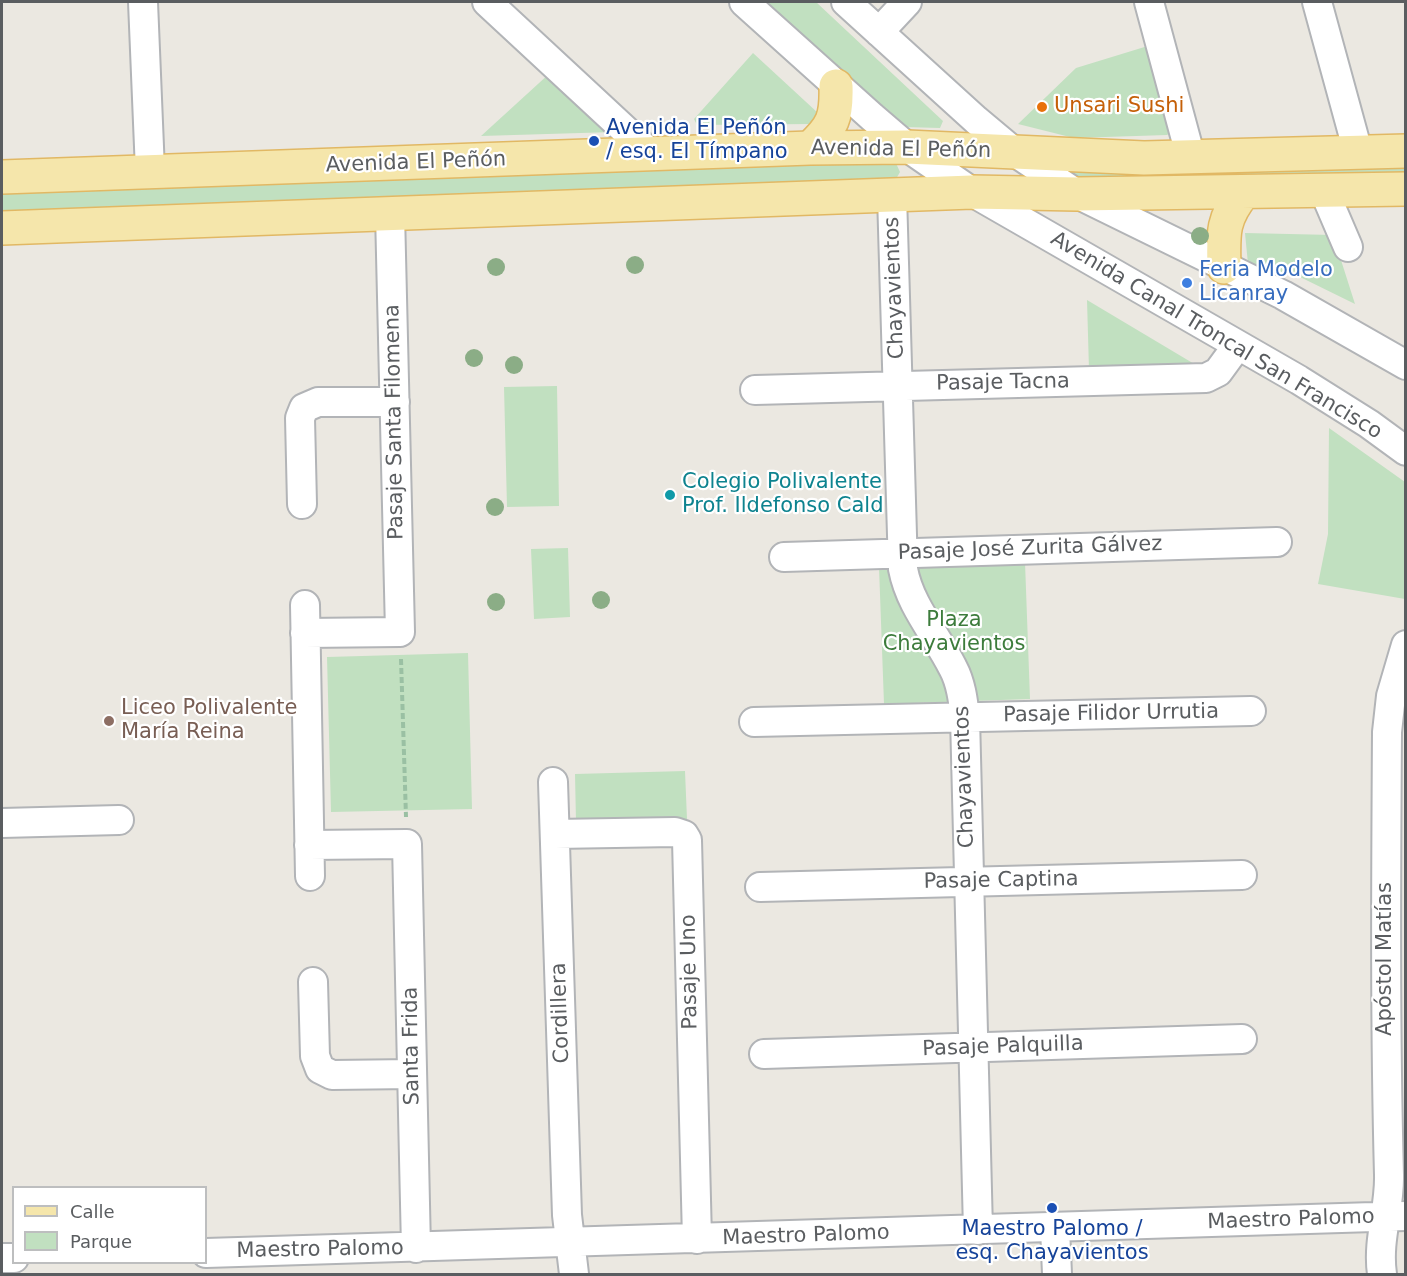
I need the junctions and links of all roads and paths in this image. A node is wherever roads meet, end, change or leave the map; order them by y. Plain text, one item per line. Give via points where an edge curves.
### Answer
1 (143, 2) edge
2 (487, 2) edge
3 (744, 2) edge
4 (846, 2) edge
5 (907, 2) edge
6 (1149, 2) edge
7 (1317, 2) edge
8 (879, 32) junction
9 (836, 86) junction
10 (907, 147) junction
11 (810, 148) junction
12 (1406, 151) edge
13 (1013, 152) junction
14 (1358, 152) junction
15 (652, 155) junction
16 (1191, 158) junction
17 (150, 171) junction
18 (5, 181) edge
19 (1406, 189) edge
20 (1324, 191) junction
21 (972, 192) junction
22 (1244, 192) junction
23 (1077, 194) junction
24 (892, 195) junction
25 (390, 213) junction
26 (6, 223) edge
27 (1348, 247) dead end
28 (1224, 267) junction
29 (1238, 346) junction
30 (1406, 365) edge
31 (898, 386) junction
32 (755, 390) dead end
33 (395, 402) junction
34 (1406, 451) edge
35 (302, 504) dead end
36 (1276, 542) dead end
37 (902, 554) junction
38 (784, 557) dead end
39 (304, 605) dead end
40 (400, 632) junction
41 (305, 633) junction
42 (1406, 645) edge
43 (1251, 711) dead end
44 (1397, 716) edge
45 (965, 717) junction
46 (754, 722) dead end
47 (553, 782) dead end
48 (119, 820) dead end
49 (2, 823) edge
50 (555, 834) junction
51 (407, 844) junction
52 (309, 845) junction
53 (1242, 875) dead end
54 (310, 876) dead end
55 (969, 882) junction
56 (760, 887) dead end
57 (1396, 894) edge
58 (313, 982) dead end
59 (1242, 1040) dead end
60 (1396, 1042) edge
61 (974, 1047) junction
62 (764, 1054) dead end
63 (412, 1074) junction
64 (1395, 1216) edge
65 (1055, 1228) junction
66 (978, 1230) junction
67 (697, 1239) junction
68 (570, 1243) junction
69 (416, 1248) junction
70 (207, 1253) edge
71 (574, 1275) edge
72 (1057, 1275) edge
73 (1382, 1275) edge

1 - 17 street
2 - 15 street
3 - 9 street, Avenida Canal Troncal San Francisco
4 - 8 street
5 - 8 street
6 - 16 street
7 - 14 street
8 - 13 street
9 - 10 street, Avenida Canal Troncal San Francisco
9 - 11 main road via 833,122
10 - 11 main road, Avenida El Peñón
10 - 13 main road, Avenida El Peñón
10 - 21 street, Avenida Canal Troncal San Francisco
11 - 15 main road, Avenida El Peñón
12 - 14 main road, Avenida El Peñón
13 - 16 main road, Avenida El Peñón
13 - 23 street
14 - 16 main road, Avenida El Peñón
15 - 17 main road, Avenida El Peñón
17 - 18 main road, Avenida El Peñón
19 - 20 main road, Avenida El Peñón
20 - 22 main road, Avenida El Peñón
20 - 27 street
21 - 23 main road, Avenida El Peñón
21 - 24 main road, Avenida El Peñón
21 - 29 street, Avenida Canal Troncal San Francisco
22 - 23 main road, Avenida El Peñón
22 - 28 main road via 1227,215
23 - 28 street
24 - 25 main road, Avenida El Peñón
24 - 31 street, Chayavientos
25 - 26 main road, Avenida El Peñón
25 - 33 street, Pasaje Santa Filomena
28 - 30 street via 1341,326
29 - 31 street, Pasaje Tacna via 1218,372 1206,378
29 - 34 street, Avenida Canal Troncal San Francisco via 1299,380
31 - 32 street, Pasaje Tacna
31 - 37 street, Chayavientos
33 - 35 street via 318,402 304,408 300,418
33 - 40 street, Pasaje Santa Filomena
36 - 37 street, Pasaje José Zurita Gálvez
37 - 38 street, Pasaje José Zurita Gálvez
37 - 45 street, Chayavientos via 910,594 954,669
39 - 41 street
40 - 41 street
40 - 51 path
41 - 52 street
42 - 44 street, Apóstol Matías
43 - 45 street, Pasaje Filidor Urrutia
44 - 57 street, Apóstol Matías
45 - 46 street, Pasaje Filidor Urrutia
45 - 55 street, Chayavientos
47 - 50 street, Cordillera
48 - 49 street
50 - 67 street, Pasaje Uno via 675,832 687,840
50 - 68 street, Cordillera
51 - 52 street
51 - 63 street, Santa Frida
52 - 54 street
53 - 55 street, Pasaje Captina
55 - 56 street, Pasaje Captina
55 - 61 street, Chayavientos
57 - 60 street, Apóstol Matías
58 - 63 street via 315,1056 320,1069 332,1075
59 - 61 street, Pasaje Palquilla
60 - 64 street, Apóstol Matías via 1390,1183
61 - 62 street, Pasaje Palquilla
61 - 66 street, Chayavientos
63 - 69 street, Santa Frida
64 - 65 street, Maestro Palomo
64 - 73 street, Apóstol Matías via 1380,1243
65 - 66 street, Maestro Palomo
65 - 72 street
66 - 67 street, Maestro Palomo
67 - 68 street, Maestro Palomo
68 - 69 street, Maestro Palomo
68 - 71 street, Cordillera
69 - 70 street, Maestro Palomo

